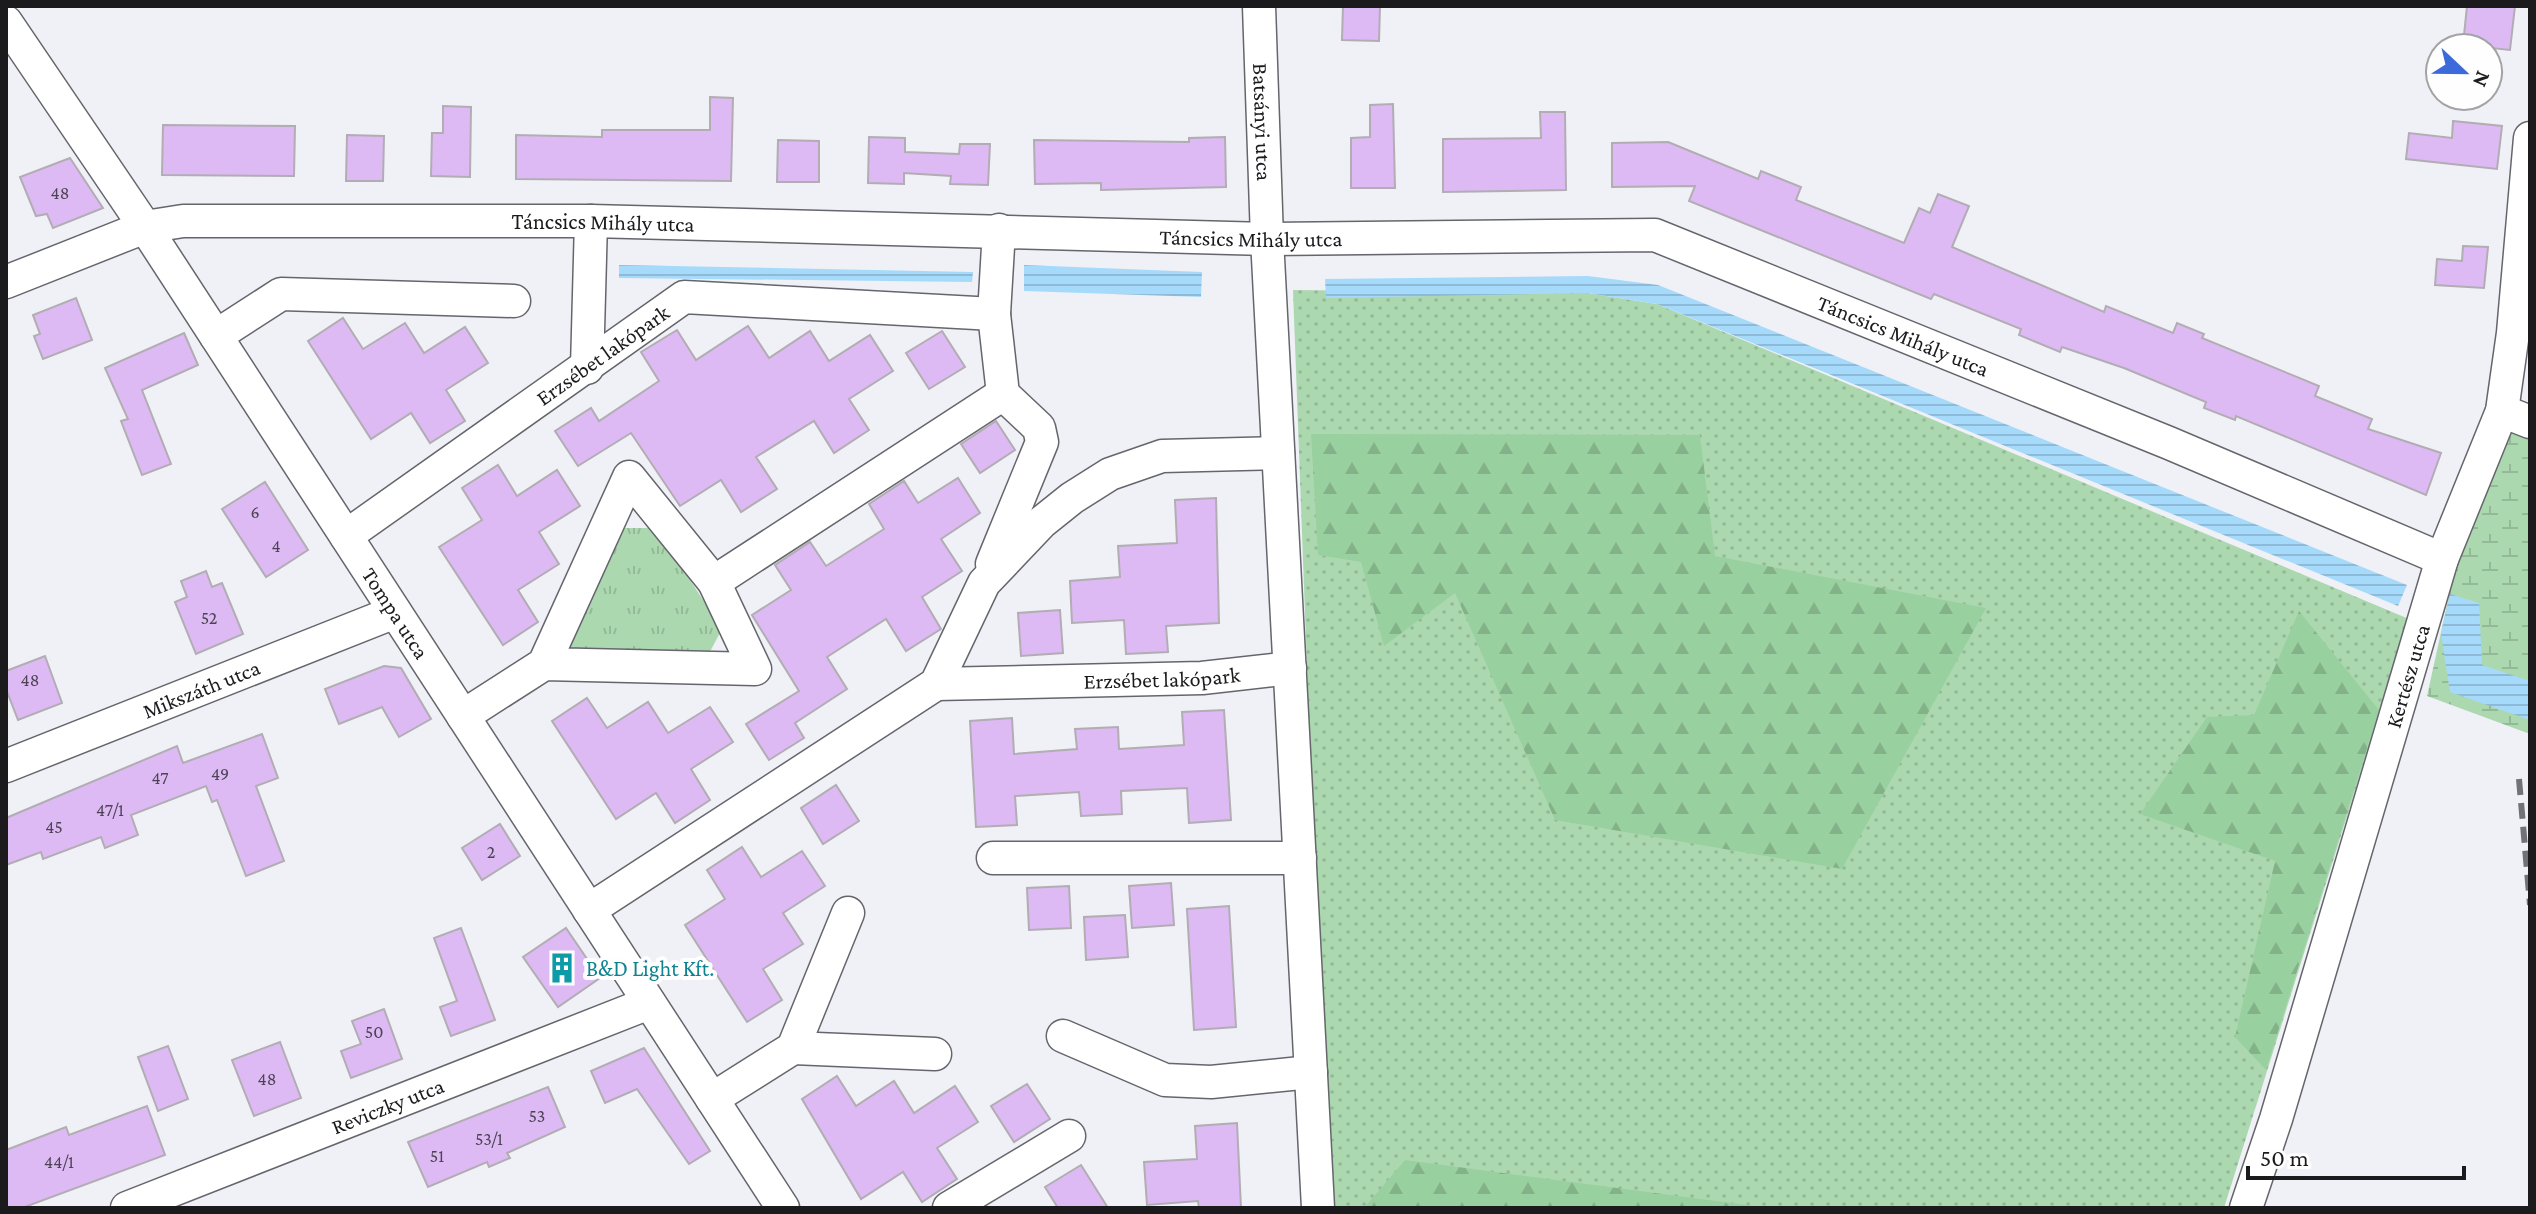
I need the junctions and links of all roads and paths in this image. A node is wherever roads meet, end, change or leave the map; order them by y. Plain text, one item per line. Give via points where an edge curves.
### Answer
1 (1259, 6) edge
2 (6, 22) edge
3 (2530, 138) edge
4 (591, 221) junction
5 (145, 227) junction
6 (999, 230) junction
7 (1267, 239) junction
8 (6, 282) edge
9 (514, 301) dead end
10 (994, 314) junction
11 (2522, 333) edge
12 (216, 336) junction
13 (587, 368) junction
14 (1003, 394) junction
15 (2516, 416) edge
16 (1278, 453) junction
17 (1026, 482) junction
18 (1061, 506) junction
19 (346, 536) junction
20 (2442, 559) junction
21 (714, 582) junction
22 (984, 583) junction
23 (395, 612) junction
24 (544, 664) junction
25 (1290, 668) junction
26 (936, 684) junction
27 (463, 716) junction
28 (6, 766) edge
29 (993, 858) dead end
30 (1300, 858) junction
31 (589, 910) junction
32 (848, 913) dead end
33 (649, 1003) junction
34 (1063, 1036) dead end
35 (793, 1048) junction
36 (935, 1054) dead end
37 (1311, 1072) junction
38 (712, 1099) junction
39 (1069, 1136) dead end
40 (127, 1208) edge
41 (783, 1208) edge
42 (949, 1208) edge
43 (1318, 1208) edge
44 (2246, 1208) edge

1 - 7 street, Batsányi utca
2 - 5 street, Tompa utca
3 - 11 street, Kertész utca
4 - 5 street, Táncsics Mihály utca via 183,221
4 - 6 street, Táncsics Mihály utca
4 - 13 street
5 - 8 street, Táncsics Mihály utca
5 - 12 street, Tompa utca
6 - 7 street, Táncsics Mihály utca
6 - 10 street
7 - 16 street
7 - 20 street, Táncsics Mihály utca via 1655,235
9 - 12 street via 281,294
10 - 13 street, Erzsébet lakópark via 684,297
10 - 14 street
11 - 15 street, Kertész utca
12 - 19 street, Tompa utca
13 - 19 street, Erzsébet lakópark
14 - 17 street via 1039,428 1042,442
14 - 21 street
15 - 20 street, Kertész utca
16 - 18 street via 1162,456 1110,474
16 - 25 street
17 - 18 street
17 - 22 street
18 - 22 street
19 - 23 street, Tompa utca
20 - 44 street, Kertész utca
21 - 24 street via 755,669
21 - 24 street via 629,477
22 - 26 street
23 - 27 street, Tompa utca
23 - 28 street, Mikszáth utca
24 - 27 street
25 - 26 street, Erzsébet lakópark via 1202,678
25 - 30 street
26 - 31 street
27 - 31 street, Tompa utca
29 - 30 street
30 - 37 street
31 - 33 street, Tompa utca
32 - 35 street
33 - 38 street, Tompa utca
33 - 40 street, Reviczky utca
34 - 37 street via 1165,1080 1211,1082
35 - 36 street
35 - 38 street
37 - 43 street
38 - 41 street, Tompa utca
39 - 42 street

